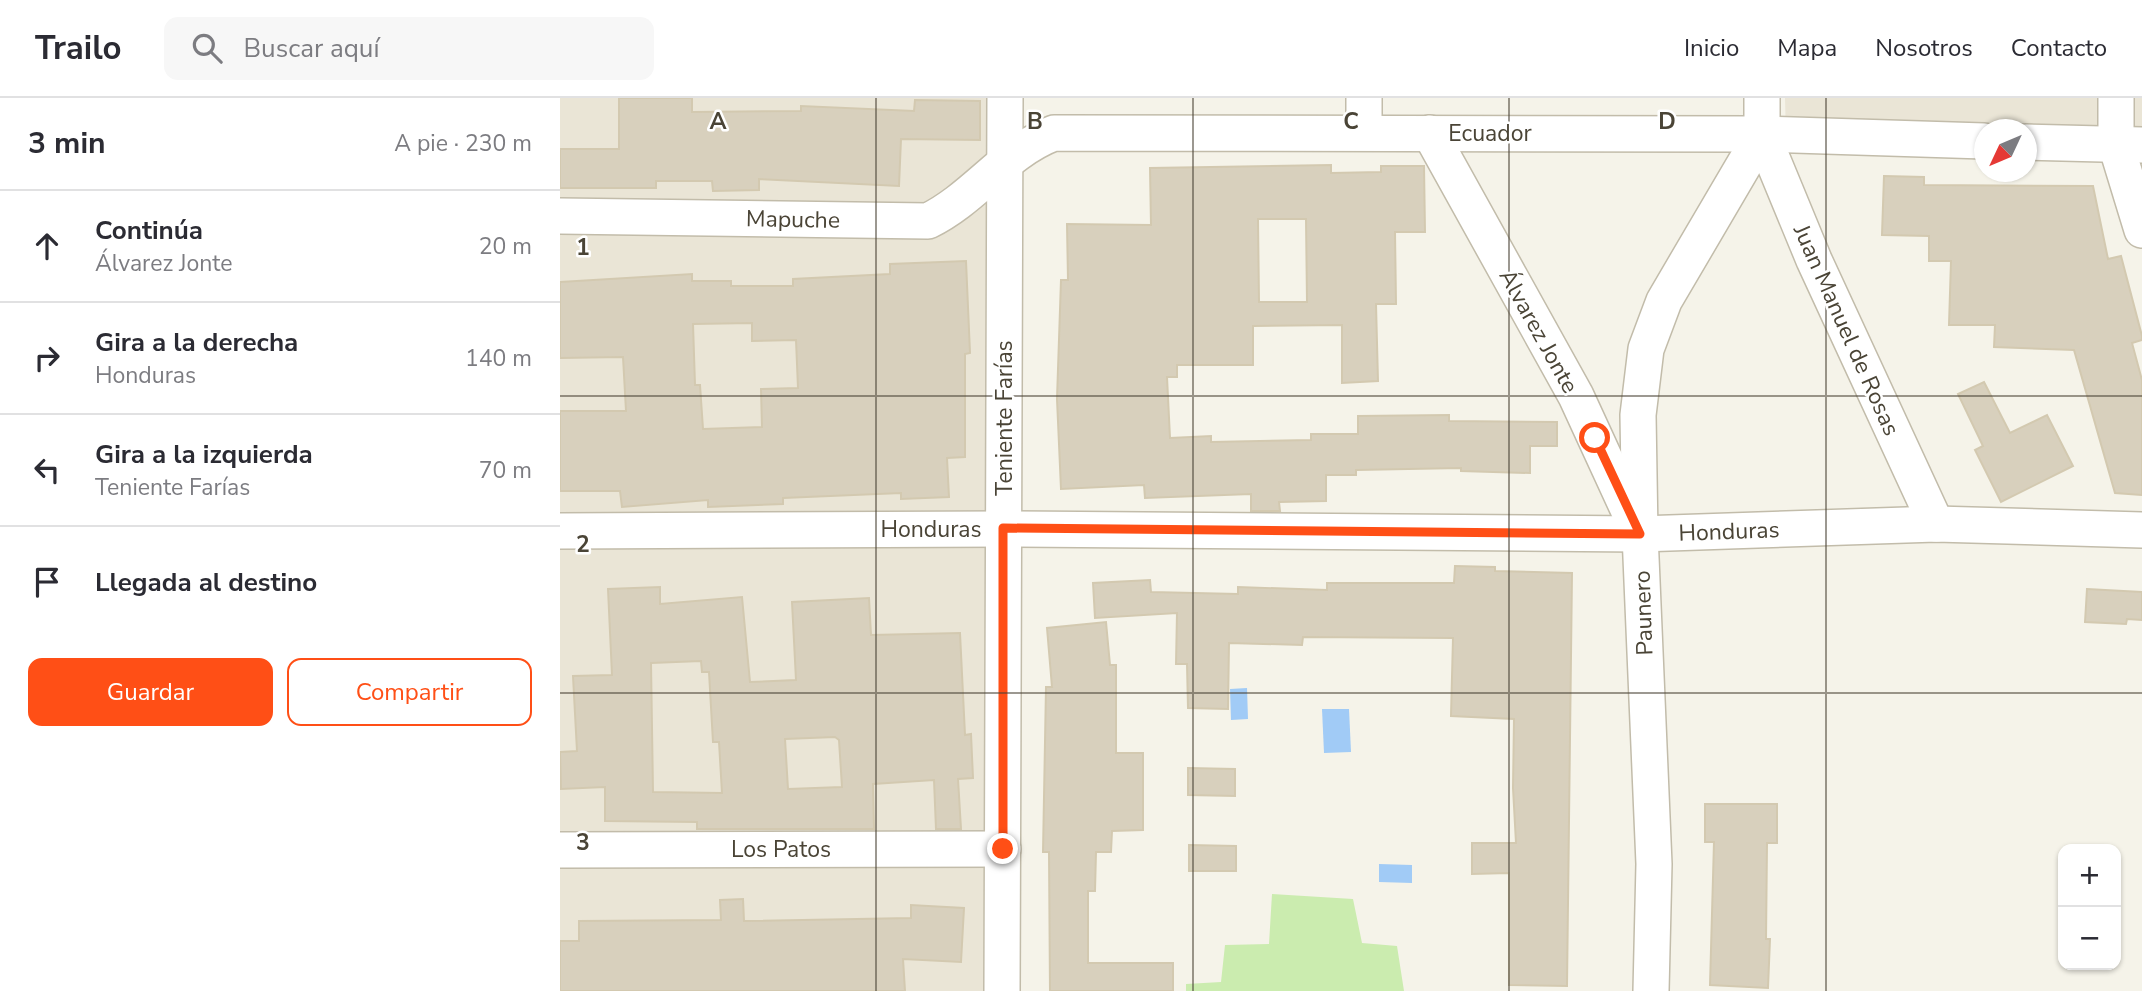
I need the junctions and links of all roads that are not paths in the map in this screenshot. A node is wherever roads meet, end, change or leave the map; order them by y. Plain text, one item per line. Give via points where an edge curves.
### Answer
1 (1005, 98) edge
2 (1762, 98) edge
3 (2116, 98) edge
4 (1364, 115) edge
5 (1430, 132) junction
6 (1762, 134) junction
7 (1974, 141) edge
8 (2037, 142) edge
9 (2129, 145) edge
10 (1004, 162) junction
11 (560, 216) edge
12 (2142, 230) edge
13 (1936, 524) junction
14 (1003, 528) junction
15 (2142, 530) edge
16 (560, 531) edge
17 (1640, 534) junction
18 (1003, 849) junction
19 (560, 850) edge
20 (1002, 991) edge
21 (1651, 991) edge

1 - 10 street, Teniente Farías
2 - 6 street
3 - 9 street
4 - 5 street, Ecuador
4 - 10 street, Ecuador via 1054,133 1032,141
5 - 6 street, Ecuador
5 - 17 street, Álvarez Jonte via 1576,396
6 - 7 street, Ecuador
6 - 13 street, Juan Manuel de Rosas via 1814,260
6 - 17 street, Paunero via 1664,301 1646,349 1638,415
8 - 9 street
9 - 12 street
10 - 11 street, Mapuche via 954,209 928,221
10 - 14 street, Teniente Farías
13 - 15 street, Honduras
13 - 17 street, Honduras
14 - 16 street, Honduras
14 - 17 street, Honduras
14 - 18 street, Teniente Farías
17 - 21 street, Paunero via 1654,864
18 - 19 street, Los Patos
18 - 20 street, Teniente Farías

